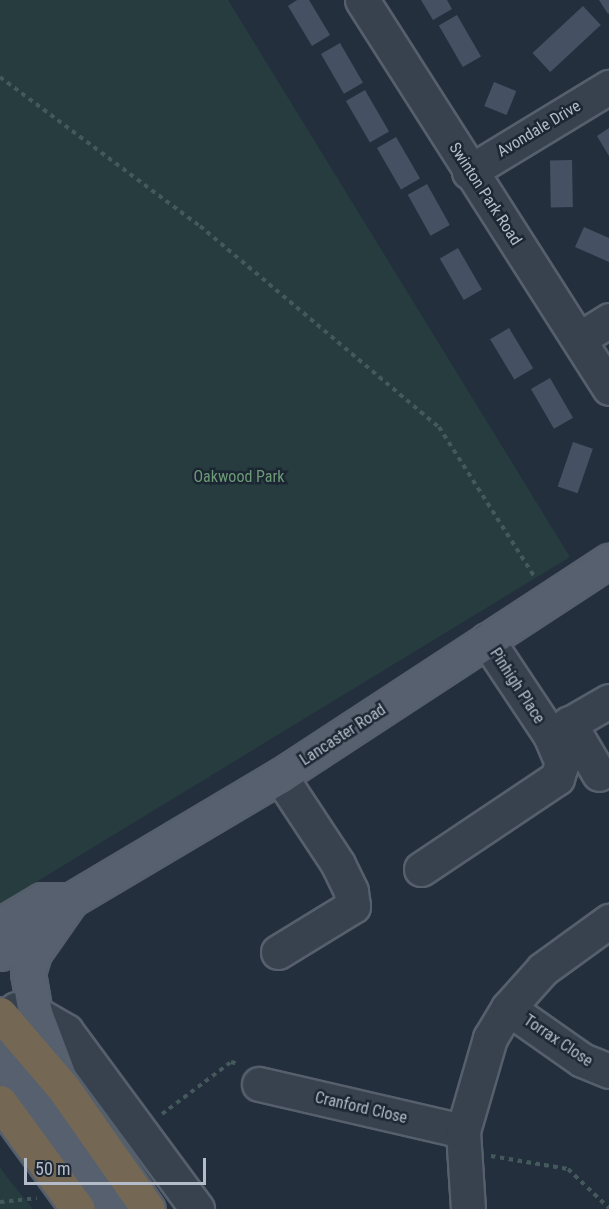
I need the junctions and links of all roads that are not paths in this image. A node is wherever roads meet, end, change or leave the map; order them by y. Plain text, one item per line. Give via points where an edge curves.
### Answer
1 (362, 0) edge
2 (609, 87) edge
3 (469, 172) junction
4 (609, 320) edge
5 (579, 339) junction
6 (609, 388) edge
7 (609, 561) edge
8 (487, 640) junction
9 (609, 701) edge
10 (560, 729) junction
11 (599, 774) dead end
12 (280, 776) junction
13 (421, 869) dead end
14 (65, 909) junction
15 (609, 921) edge
16 (0, 925) edge
17 (278, 952) dead end
18 (0, 953) edge
19 (0, 1005) edge
20 (508, 1008) junction
21 (35, 1013) junction
22 (0, 1014) edge
23 (0, 1056) edge
24 (609, 1071) edge
25 (259, 1084) road end
26 (64, 1089) junction
27 (0, 1102) edge
28 (463, 1141) junction
29 (78, 1209) edge
30 (112, 1209) edge
31 (148, 1209) edge
32 (197, 1209) edge
33 (468, 1209) edge

1 - 3 street, Swinton Park Road
2 - 3 street, Avondale Drive
3 - 5 street, Swinton Park Road
4 - 5 street
5 - 6 street, Swinton Park Road
7 - 8 main road, Lancaster Road
8 - 10 street, Pinhigh Place
8 - 12 main road, Lancaster Road
9 - 10 street, Pinhigh Place
10 - 11 street
10 - 13 street via 562,763 557,778
12 - 14 main road, Lancaster Road
12 - 17 street via 338,864 351,891 353,906
14 - 16 main road, Lancaster Road via 42,900
14 - 18 main road, Lancaster Road
14 - 21 main road via 34,953 28,973
15 - 20 street via 543,969
19 - 21 street
20 - 24 street, Torrax Close via 582,1060
20 - 28 street via 490,1038
21 - 26 main road
21 - 32 street via 66,1031
22 - 26 highway
23 - 30 main road
25 - 28 street, Cranford Close
26 - 31 highway
27 - 29 highway
28 - 33 street

